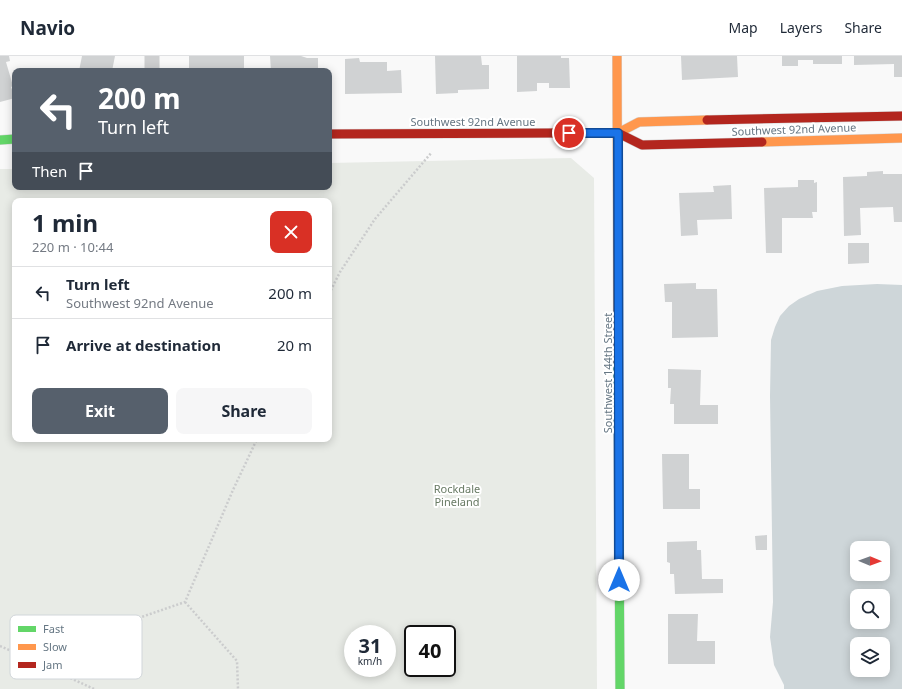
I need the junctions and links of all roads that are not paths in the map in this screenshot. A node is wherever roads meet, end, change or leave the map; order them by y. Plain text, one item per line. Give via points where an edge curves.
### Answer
1 (152, 56) edge
2 (617, 56) edge
3 (152, 68) edge
4 (902, 116) edge
5 (618, 133) junction
6 (332, 134) edge
7 (902, 138) edge
8 (12, 139) edge
9 (0, 140) edge
10 (620, 689) edge

1 - 3 street
2 - 5 street, Southwest 144th Street
4 - 5 street, Southwest 92nd Avenue via 639,122
5 - 6 street, Southwest 92nd Avenue
5 - 7 street, Southwest 92nd Avenue via 642,145
5 - 10 street, Southwest 144th Street
8 - 9 street

